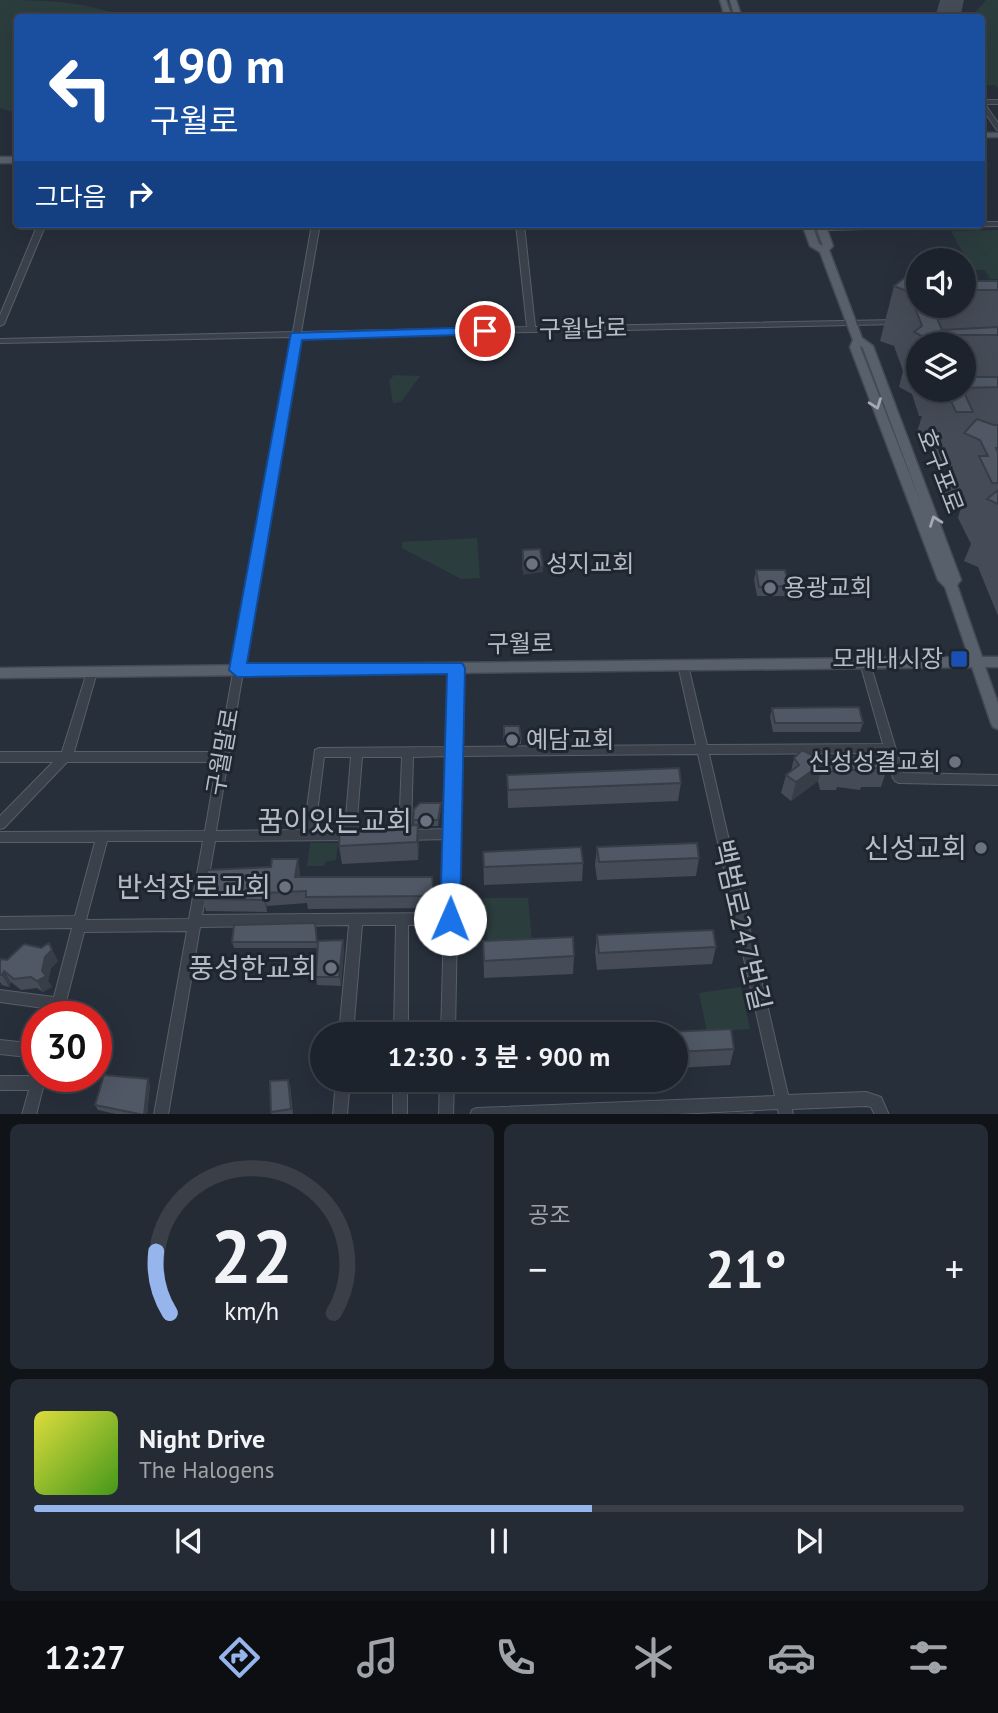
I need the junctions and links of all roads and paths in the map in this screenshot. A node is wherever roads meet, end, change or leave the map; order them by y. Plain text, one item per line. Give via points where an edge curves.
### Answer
1 (985, 108) edge
2 (998, 128) edge
3 (40, 228) edge
4 (315, 228) edge
5 (520, 228) edge
6 (808, 228) edge
7 (822, 228) edge
8 (824, 250) junction
9 (852, 322) junction
10 (908, 322) edge
11 (0, 324) edge
12 (531, 330) junction
13 (296, 336) junction
14 (0, 341) edge
15 (978, 662) junction
16 (998, 662) edge
17 (865, 663) junction
18 (683, 665) junction
19 (456, 668) junction
20 (237, 670) junction
21 (92, 672) junction
22 (0, 673) edge
23 (998, 723) edge
24 (702, 748) junction
25 (890, 748) junction
26 (357, 753) junction
27 (408, 753) junction
28 (454, 754) junction
29 (0, 757) edge
30 (63, 757) junction
31 (223, 757) junction
32 (998, 780) edge
33 (0, 824) edge
34 (452, 834) junction
35 (309, 835) junction
36 (350, 835) junction
37 (364, 835) edge
38 (391, 835) edge
39 (405, 835) junction
40 (209, 836) junction
41 (0, 837) edge
42 (102, 837) junction
43 (402, 919) junction
44 (450, 919) junction
45 (356, 920) junction
46 (0, 923) edge
47 (194, 923) junction
48 (79, 924) junction
49 (0, 996) edge
50 (21, 1001) edge
51 (58, 1001) edge
52 (347, 1022) edge
53 (401, 1022) edge
54 (448, 1022) edge
55 (0, 1047) edge
56 (21, 1049) edge
57 (21, 1081) edge
58 (0, 1083) edge
59 (35, 1092) edge
60 (342, 1092) edge
61 (400, 1092) edge
62 (447, 1092) edge
63 (785, 1108) edge
64 (879, 1108) edge
65 (29, 1114) edge
66 (161, 1114) edge
67 (340, 1114) edge
68 (400, 1114) edge
69 (446, 1114) edge
70 (521, 1114) edge

1 - 2 street
3 - 11 street
4 - 13 street, 구월말로
5 - 12 street
6 - 8 main road, 호구포로 via 815,246
7 - 8 main road, 호구포로 via 828,246
8 - 9 main road, 호구포로
9 - 10 street, 구월남로
9 - 12 street, 구월남로
9 - 15 main road, 호구포로 via 858,340 855,347
12 - 13 street, 구월남로
13 - 14 street, 구월남로
13 - 20 street, 구월말로
15 - 16 main road, 구월로
15 - 17 main road, 구월로
15 - 23 main road, 호구포로
17 - 18 main road, 구월로
17 - 25 street
18 - 19 main road, 구월로
18 - 24 street, 백범로247번길
19 - 20 main road, 구월로
19 - 28 street
20 - 21 main road, 구월로
20 - 31 street, 구월말로
21 - 22 main road, 구월로
21 - 30 street
24 - 25 street
24 - 28 street
24 - 63 street, 백범로247번길
25 - 32 street via 899,778
26 - 27 street
26 - 35 street via 319,753
26 - 36 street
27 - 28 street
27 - 39 street
28 - 34 street
29 - 30 street
30 - 31 street
30 - 33 street
31 - 40 street, 구월말로
34 - 39 street
34 - 44 street
35 - 36 street
35 - 40 street
36 - 37 street
38 - 39 street
40 - 42 street
40 - 47 street, 구월말로
41 - 42 street
42 - 48 street
43 - 44 street
43 - 45 street
43 - 53 street
44 - 54 street
45 - 47 street
45 - 52 street
46 - 48 street
47 - 48 street
47 - 66 street, 구월말로
48 - 51 street
49 - 50 street
55 - 56 street
57 - 58 street
59 - 65 street
60 - 67 street
61 - 68 street
62 - 69 street
63 - 64 street via 866,1099
63 - 70 street

